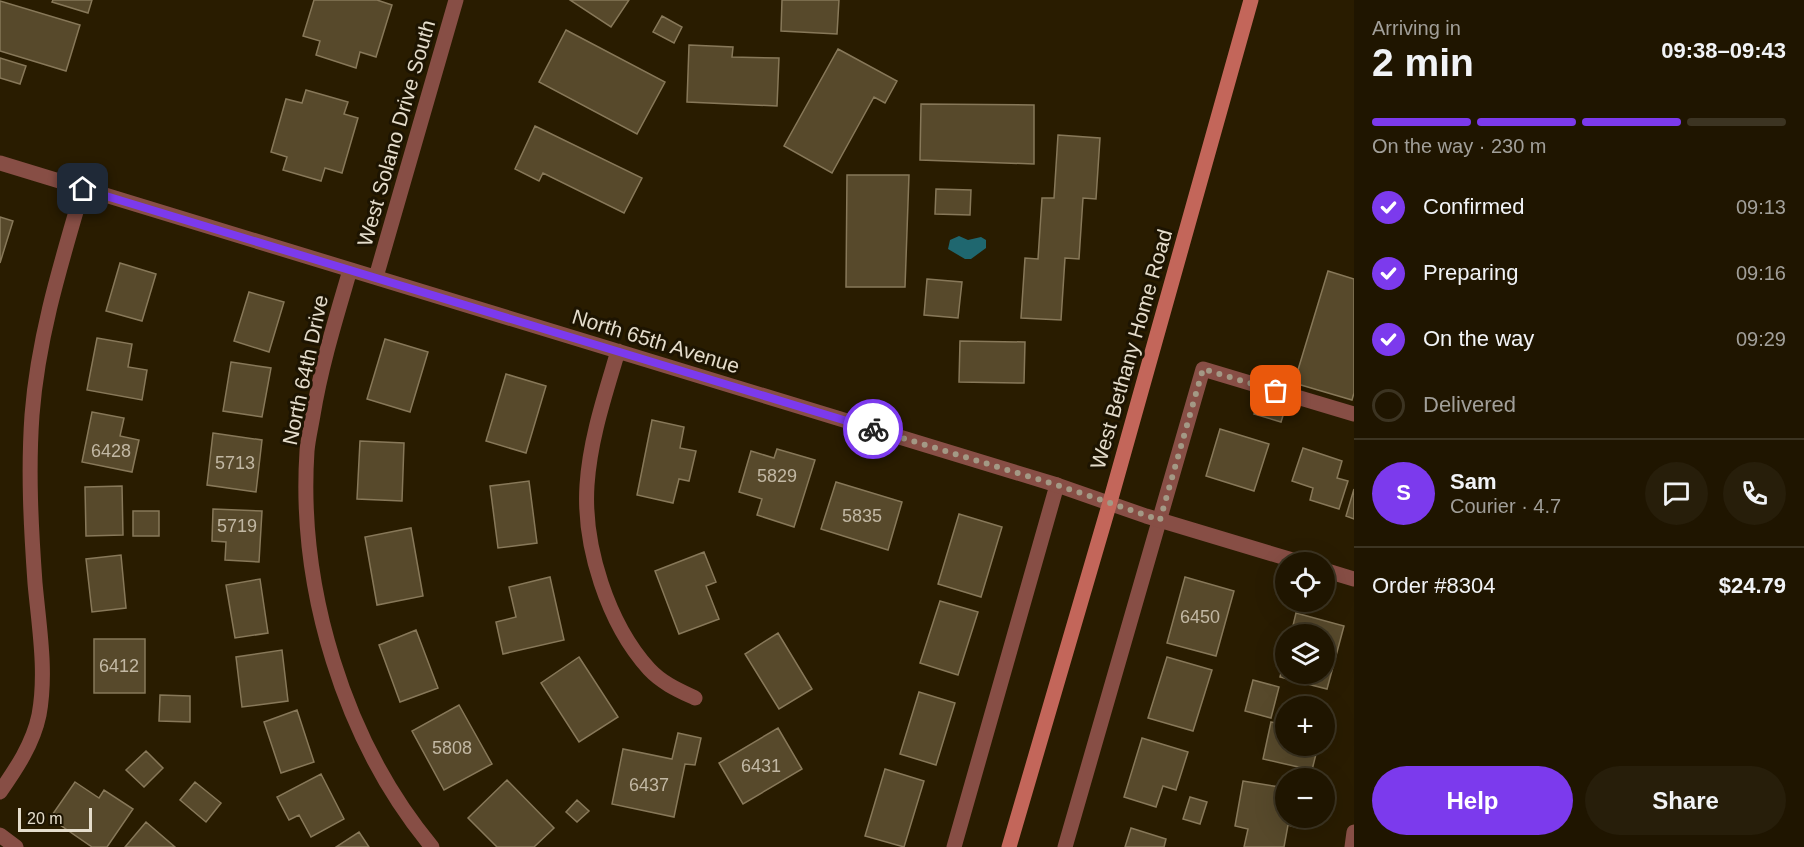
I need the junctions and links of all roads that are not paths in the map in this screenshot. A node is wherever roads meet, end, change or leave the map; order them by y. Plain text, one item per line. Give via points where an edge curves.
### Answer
1 (456, 0) edge
2 (1251, 0) edge
3 (0, 163) edge
4 (83, 189) junction
5 (350, 270) junction
6 (376, 277) junction
7 (618, 351) junction
8 (1354, 414) edge
9 (1057, 485) junction
10 (1110, 502) junction
11 (1160, 520) junction
12 (1275, 555) edge
13 (1335, 573) edge
14 (1354, 579) edge
15 (695, 698) dead end
16 (0, 792) edge
17 (1354, 832) edge
18 (0, 835) edge
19 (16, 847) edge
20 (432, 847) edge
21 (954, 847) edge
22 (1009, 847) edge
23 (1065, 847) edge
24 (1352, 847) edge

1 - 6 street, West Solano Drive South
2 - 10 main road, West Bethany Home Road
3 - 4 street, North 65th Avenue
4 - 5 street, North 65th Avenue
4 - 16 street via 47,313 32,413 31,524 43,658 39,717 29,746
5 - 6 street, North 65th Avenue
5 - 20 street, North 64th Drive via 316,394 307,450 311,563 337,676 360,732 390,787
6 - 7 street, North 65th Avenue
7 - 9 street, North 65th Avenue
7 - 15 street via 592,440 586,487 598,576 632,647 650,670 669,686
8 - 11 street via 1203,369
9 - 10 street, North 65th Avenue
9 - 21 street
10 - 11 street, North 65th Avenue
10 - 22 main road, West Bethany Home Road
11 - 12 street, North 65th Avenue
11 - 23 street
13 - 14 street
17 - 24 street
18 - 19 street

